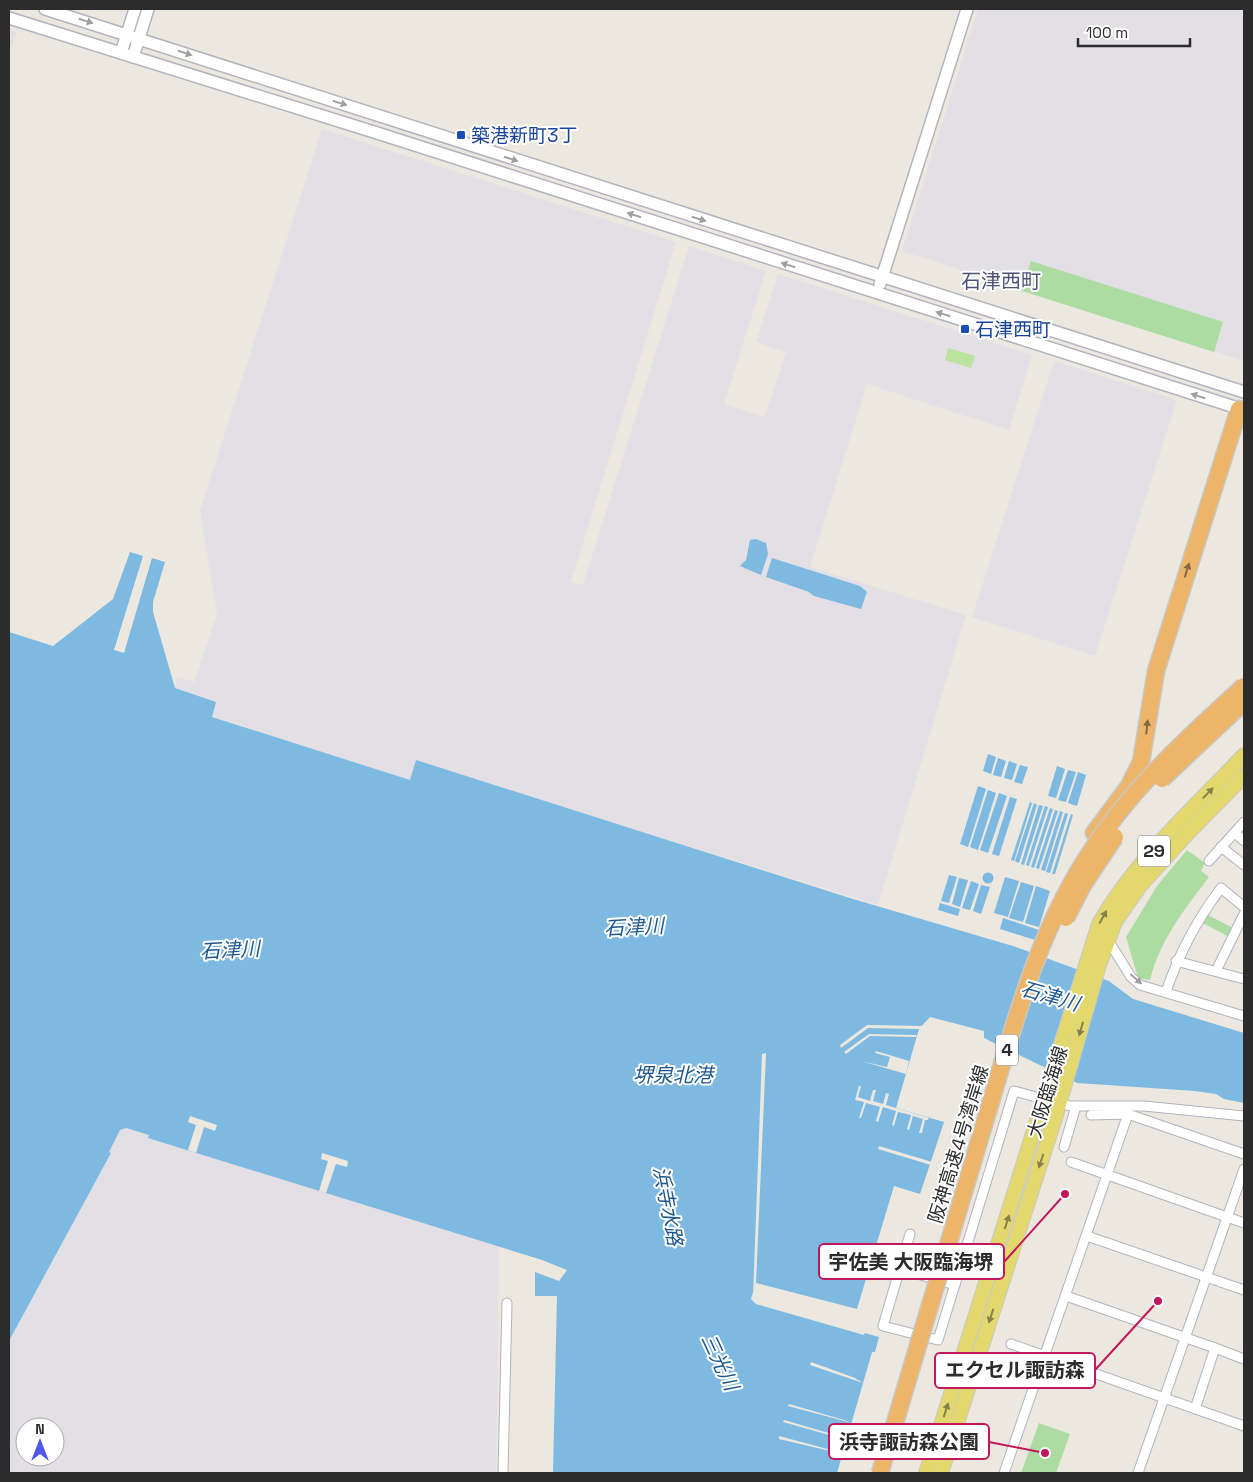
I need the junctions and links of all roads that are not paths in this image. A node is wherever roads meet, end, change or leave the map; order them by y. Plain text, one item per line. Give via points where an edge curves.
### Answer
1 (45, 9) edge
2 (135, 9) edge
3 (148, 9) edge
4 (967, 9) edge
5 (9, 18) edge
6 (126, 34) junction
7 (139, 38) junction
8 (121, 53) junction
9 (133, 57) junction
10 (882, 277) junction
11 (877, 293) junction
12 (1243, 402) edge
13 (1244, 686) edge
14 (1244, 702) edge
15 (1244, 755) edge
16 (1244, 776) edge
17 (1244, 822) edge
18 (1235, 833) junction
19 (1244, 841) edge
20 (1221, 847) junction
21 (1209, 861) dead end
22 (1244, 865) edge
23 (1244, 907) edge
24 (1244, 914) edge
25 (1108, 940) junction
26 (1040, 950) junction
27 (1176, 961) junction
28 (1093, 964) junction
29 (1216, 971) junction
30 (1244, 979) edge
31 (1166, 992) junction
32 (1244, 1016) edge
33 (1045, 1098) junction
34 (1060, 1102) junction
35 (1076, 1106) junction
36 (1128, 1114) junction
37 (1091, 1115) dead end
38 (1244, 1116) edge
39 (1064, 1147) dead end
40 (1244, 1154) edge
41 (1071, 1162) dead end
42 (1244, 1169) edge
43 (1108, 1176) junction
44 (1228, 1217) junction
45 (1244, 1223) edge
46 (910, 1234) dead end
47 (1087, 1236) junction
48 (900, 1269) junction
49 (1207, 1277) junction
50 (955, 1285) junction
51 (1244, 1290) edge
52 (1066, 1296) junction
53 (507, 1302) dead end
54 (1186, 1337) junction
55 (1011, 1344) dead end
56 (1215, 1348) junction
57 (1046, 1356) junction
58 (1244, 1359) edge
59 (1164, 1398) junction
60 (1194, 1408) junction
61 (1244, 1426) edge
62 (503, 1473) edge
63 (880, 1473) edge
64 (891, 1473) edge
65 (926, 1473) edge
66 (941, 1473) edge
67 (1004, 1473) edge
68 (1138, 1473) edge

1 -> 6 street
2 - 6 street
3 - 7 street
4 - 10 street
5 - 8 street
6 - 7 street
6 - 8 street
7 - 9 street
7 -> 10 street
8 - 9 street
11 -> 9 street
10 - 11 street
10 - 12 street
12 -> 11 street
26 -> 12 highway, bridge via 1071,871 1141,762 1156,671
13 - 26 highway, 阪神高速4号湾岸線 / 4, bridge via 1170,754 1117,815 1072,881
14 - 64 highway, 阪神高速4号湾岸線 / 4, bridge via 1180,761 1127,820 1102,854 1064,921 1025,1030
28 -> 15 main road, 大阪臨海線 / 29 via 1099,924 1111,903 1131,876
16 - 25 main road, 大阪臨海線 / 29 via 1140,886 1114,922
17 - 18 street
18 - 19 street
18 - 20 street
20 - 21 street
20 - 22 street
23 - 27 street via 1221,888 1198,919
24 - 29 street
25 - 28 main road, 大阪臨海線 / 29
25 -> 31 street via 1131,977 1140,984
26 - 63 highway, 阪神高速4号湾岸線 / 4, bridge
27 - 29 street
27 - 31 street
28 - 33 main road, 大阪臨海線 / 29
28 -> 34 main road, 大阪臨海線 / 29
29 - 30 street
31 - 32 street
33 - 34 street
33 - 50 street via 1014,1090
65 -> 33 main road, 大阪臨海線 / 29
34 - 35 street
34 -> 66 main road, 大阪臨海線 / 29
35 - 38 street via 1144,1106
35 - 39 street
36 - 37 street
36 - 40 street
36 - 43 street
41 - 43 street
42 - 44 street
43 - 44 street
43 - 47 street
44 - 45 street
44 - 49 street
46 - 48 street
47 - 49 street
47 - 52 street
48 - 50 street
48 - 50 street via 883,1326 938,1340
49 - 51 street
49 - 54 street
52 - 54 street
52 - 57 street
53 - 62 street
54 - 56 street
54 - 59 street
55 - 57 street
56 - 58 street
56 - 60 street
57 - 59 street
57 - 67 street
59 - 60 street
59 - 68 street
60 - 61 street

